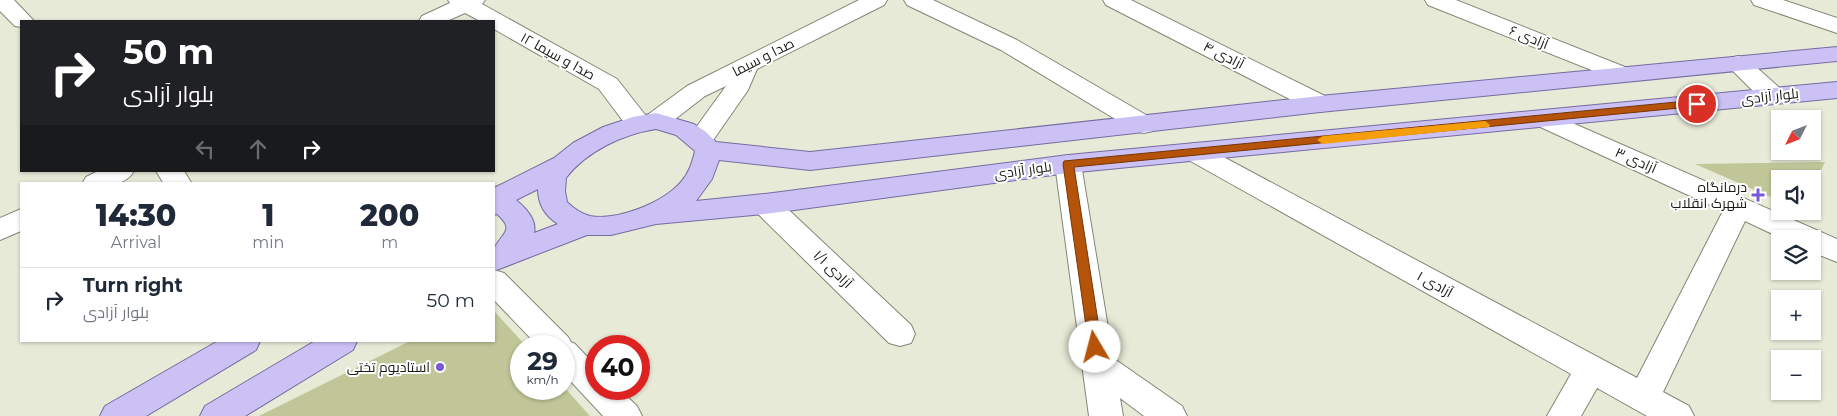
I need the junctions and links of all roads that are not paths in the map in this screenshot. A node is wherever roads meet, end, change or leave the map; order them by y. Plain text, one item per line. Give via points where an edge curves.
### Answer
1 (2, 0) edge
2 (876, 0) edge
3 (915, 0) edge
4 (1436, 0) edge
5 (1762, 0) edge
6 (466, 1) edge
7 (1121, 4) edge
8 (22, 20) edge
9 (432, 20) edge
10 (1837, 26) edge
11 (1837, 54) edge
12 (1738, 63) junction
13 (748, 64) junction
14 (1622, 74) junction
15 (1837, 90) edge
16 (1773, 96) junction
17 (1320, 104) junction
18 (1545, 119) junction
19 (647, 122) junction
20 (1144, 125) junction
21 (704, 145) junction
22 (1194, 152) junction
23 (1068, 164) junction
24 (561, 165) junction
25 (119, 172) edge
26 (170, 172) edge
27 (99, 182) edge
28 (178, 182) edge
29 (495, 199) edge
30 (765, 204) junction
31 (495, 205) edge
32 (1739, 206) junction
33 (658, 214) junction
34 (20, 220) edge
35 (585, 225) junction
36 (0, 230) edge
37 (1791, 230) edge
38 (1821, 244) edge
39 (1837, 251) edge
40 (497, 265) edge
41 (900, 334) dead end
42 (549, 335) edge
43 (243, 342) edge
44 (340, 342) edge
45 (575, 365) edge
46 (1098, 365) junction
47 (1591, 369) junction
48 (585, 375) edge
49 (1644, 398) junction
50 (609, 400) edge
51 (116, 416) edge
52 (217, 416) edge
53 (625, 416) edge
54 (1106, 416) edge
55 (1170, 416) edge
56 (1564, 416) edge
57 (1677, 416) edge

1 - 8 street
2 - 13 street, صدا و سیما
3 - 20 street via 1009,44
4 - 14 street, آزادی ۶
5 - 10 street
6 - 9 street
6 - 19 street, صدا و سیما ۱۲ via 608,84
7 - 17 street, آزادی ۴
11 - 12 main road
12 - 14 main road
12 - 16 street
13 - 19 street, صدا و سیما
13 - 21 street
14 - 17 main road
15 - 16 main road, بلوار آزادی
16 - 18 main road, بلوار آزادی
17 - 20 main road
18 - 22 main road, بلوار آزادی
18 - 32 street, آزادی ۳
19 - 21 main road via 673,123 685,128
19 - 24 main road via 620,129
20 - 21 main road via 810,161
21 - 33 main road via 703,171 677,203
22 - 23 main road, بلوار آزادی
22 - 47 street, آزادی ۱
23 - 30 main road, بلوار آزادی
23 - 46 street
24 - 29 main road
24 - 35 main road via 553,176 551,192 555,207
25 - 27 street
26 - 28 street
30 - 33 main road, بلوار آزادی
30 - 41 street, آزادی ۱/۱
31 - 40 main road via 503,204 521,223 520,236
32 - 37 street, آزادی ۳
32 - 49 street
33 - 35 main road via 608,226
34 - 36 street
35 - 40 main road
38 - 39 street, آزادی ۳
40 - 42 street
43 - 51 main road
44 - 52 main road
45 - 48 street
46 - 54 street
46 - 55 street
47 - 49 street, آزادی ۱
47 - 56 street
49 - 57 street, آزادی ۱
50 - 53 street

